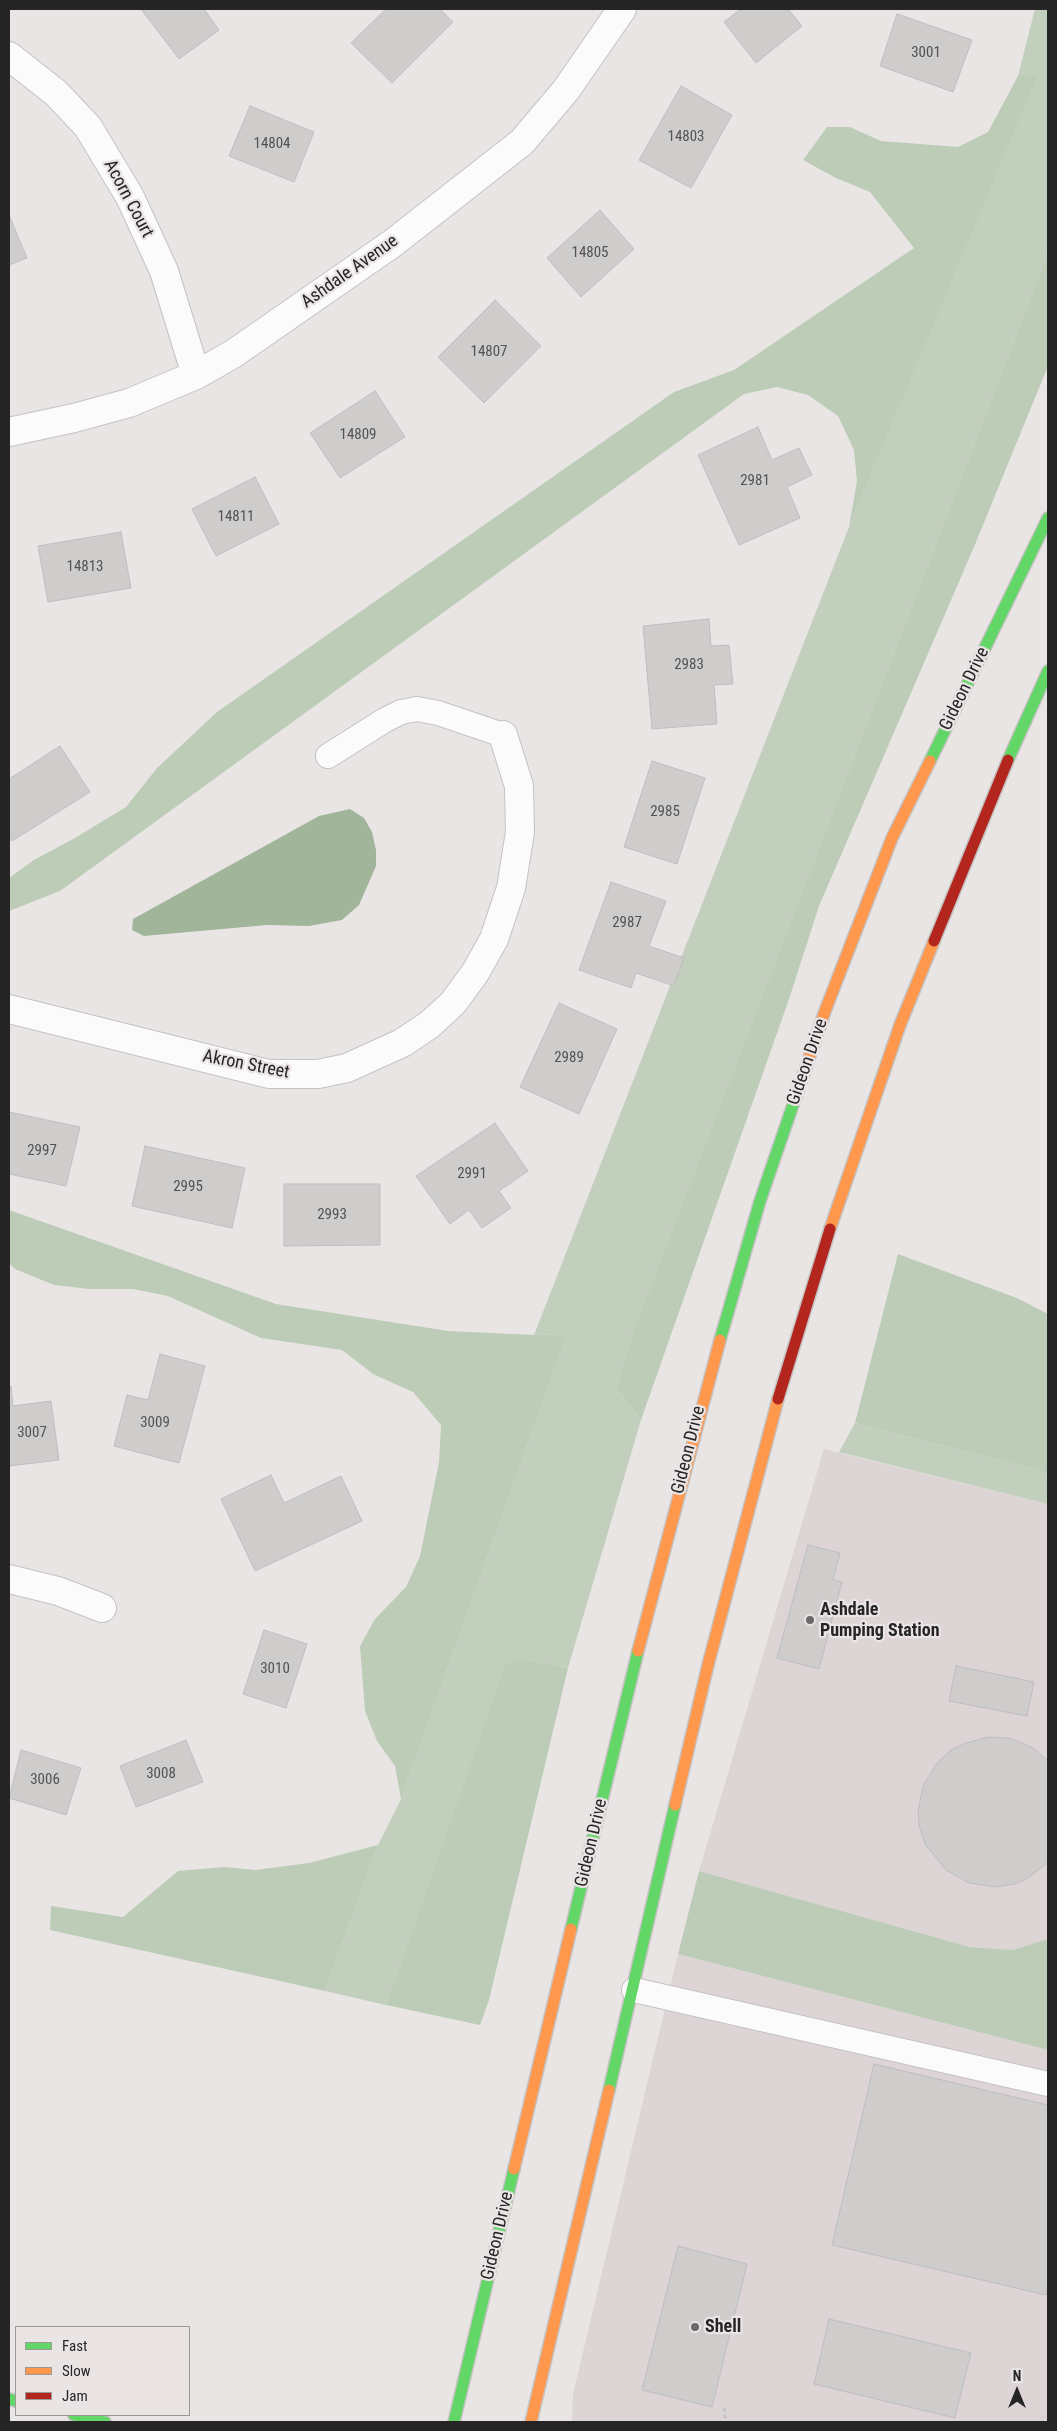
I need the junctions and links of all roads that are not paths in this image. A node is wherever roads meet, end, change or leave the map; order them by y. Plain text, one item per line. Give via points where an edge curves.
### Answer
1 (622, 9) edge
2 (9, 56) edge
3 (196, 375) junction
4 (9, 432) edge
5 (1047, 521) edge
6 (1048, 671) edge
7 (503, 735) joint
8 (328, 756) dead end
9 (9, 1009) edge
10 (9, 1578) edge
11 (102, 1608) dead end
12 (634, 1990) junction
13 (1048, 2084) edge
14 (78, 2416) edge
15 (105, 2422) edge
16 (454, 2422) edge
17 (531, 2422) edge

1 - 3 street, Ashdale Avenue via 566,90 522,142 393,243 233,354
2 - 3 street, Acorn Court via 56,93 88,128 130,197 164,271
3 - 4 street, Ashdale Avenue via 129,403
5 - 16 main road, Gideon Drive via 892,838 825,1011 760,1201 704,1394 620,1720
6 - 12 main road via 1005,766 900,1025 834,1215 755,1485 708,1665
7 - 8 lane via 416,709 385,720
7 - 9 street, Akron Street via 519,786 520,832 511,888 494,939 475,973 453,1003 402,1043 347,1068 318,1074 277,1074
10 - 11 street via 58,1591
12 - 13 lane
12 - 17 main road
14 - 15 main road

